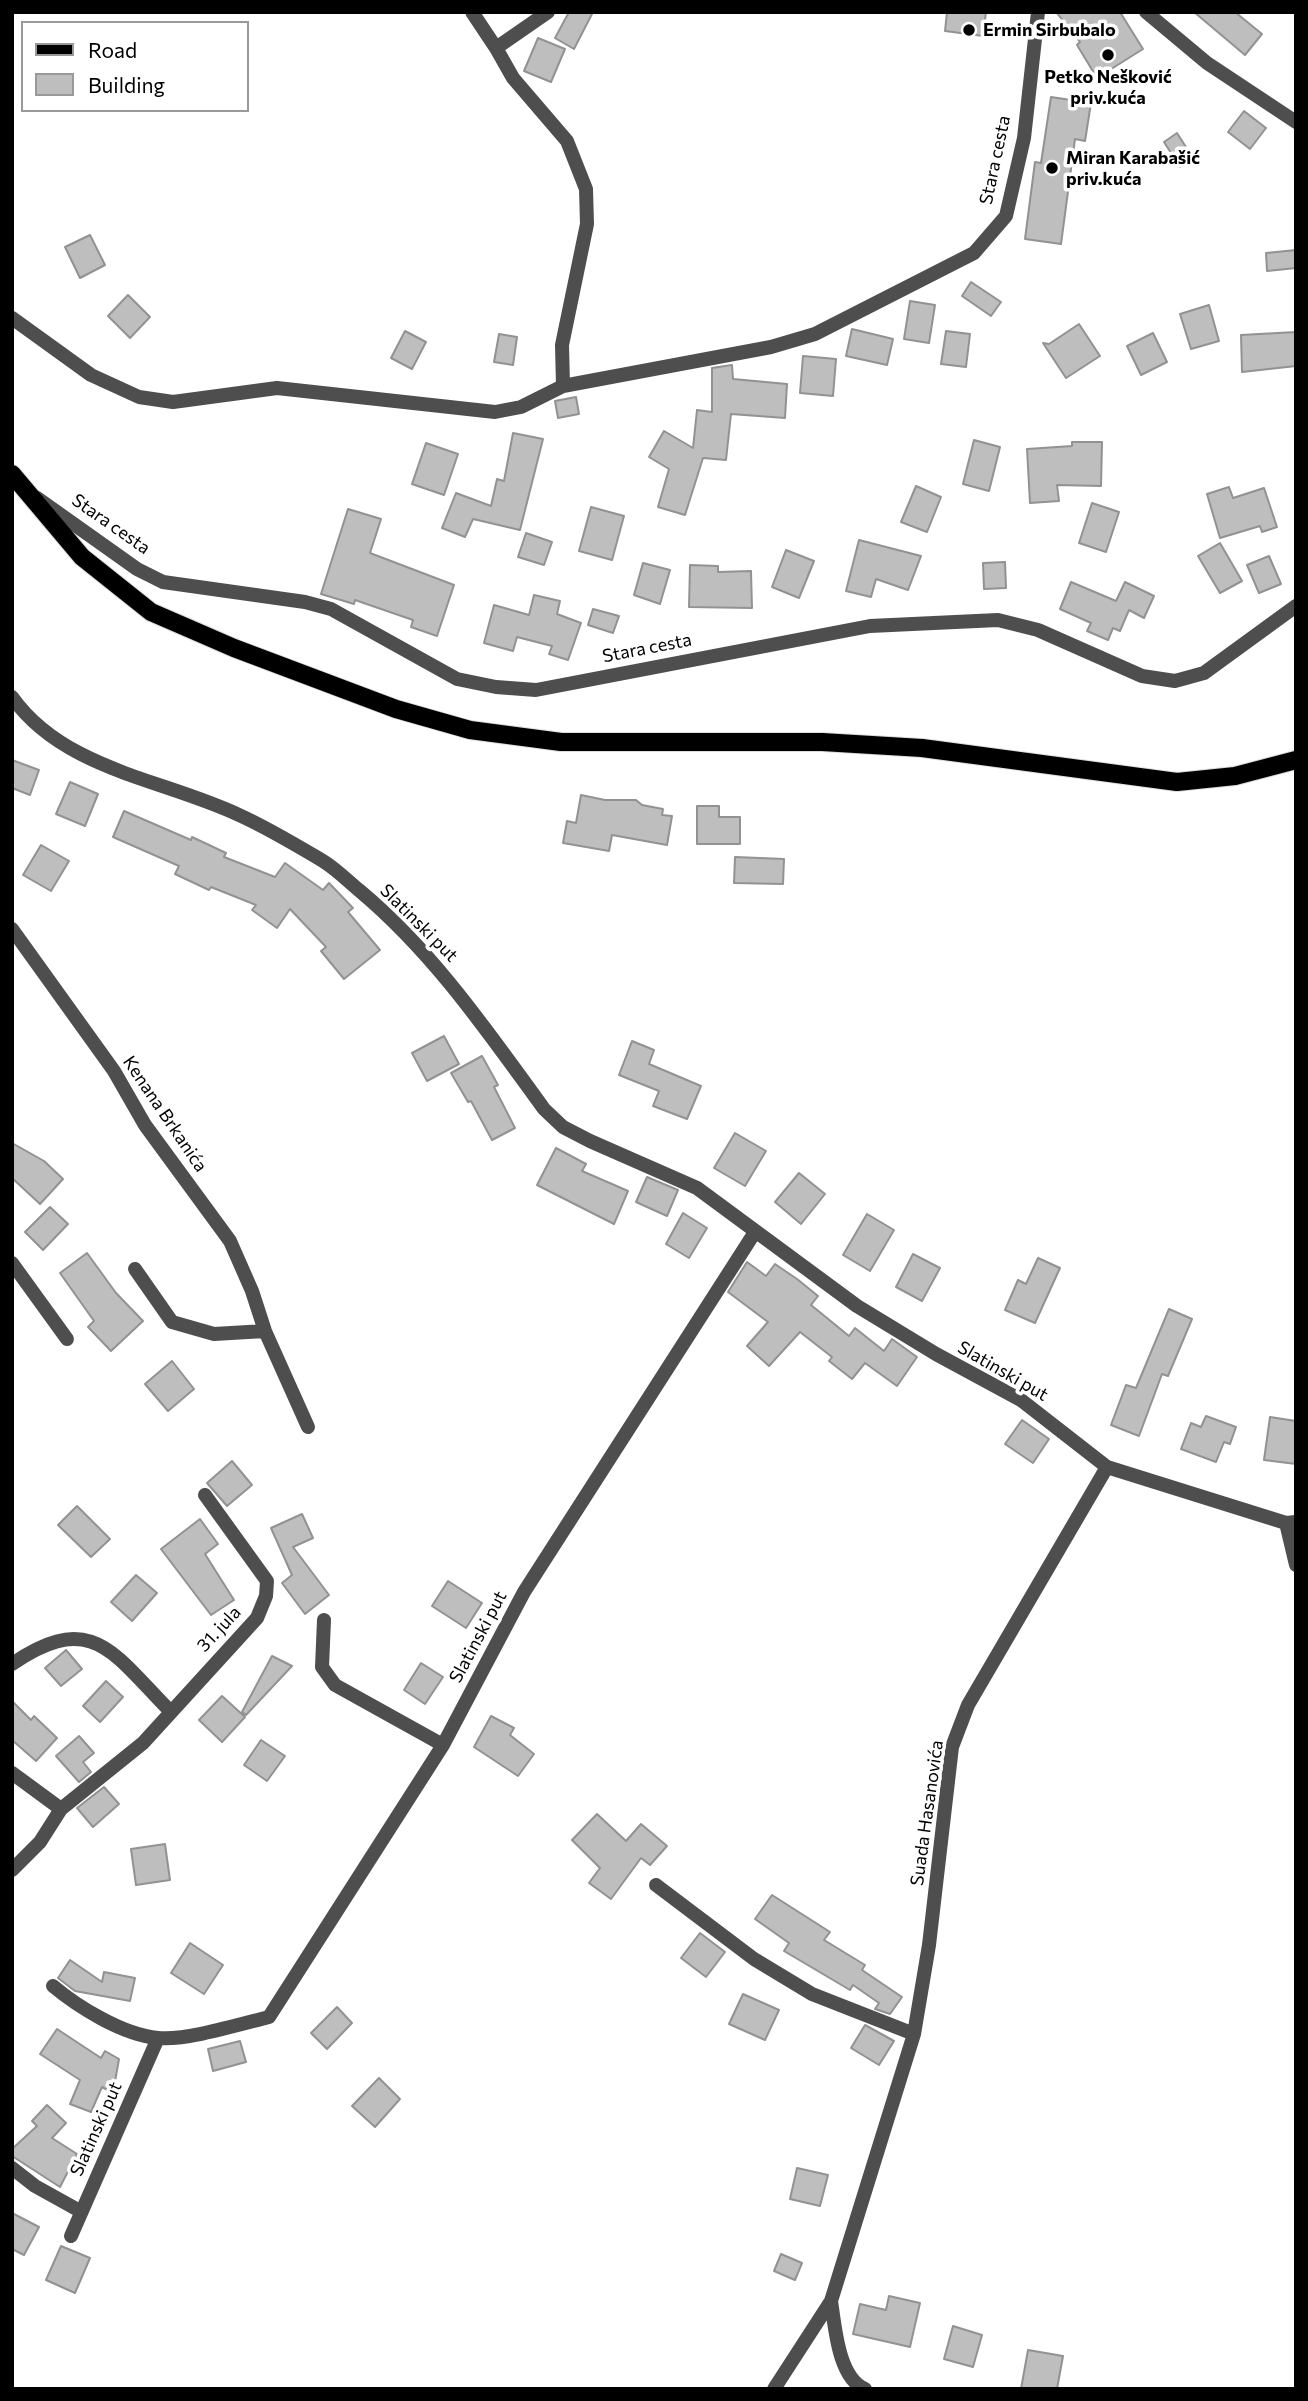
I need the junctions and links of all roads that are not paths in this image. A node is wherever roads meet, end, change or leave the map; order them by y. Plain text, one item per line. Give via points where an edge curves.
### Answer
1 (472, 12) edge
2 (548, 12) edge
3 (1038, 12) edge
4 (1146, 12) edge
5 (496, 48) junction
6 (1296, 122) edge
7 (12, 318) edge
8 (563, 386) junction
9 (17, 480) edge
10 (1296, 606) edge
11 (12, 697) edge
12 (1296, 760) edge
13 (12, 929) edge
14 (755, 1232) junction
15 (12, 1263) edge
16 (135, 1269) dead end
17 (265, 1331) junction
18 (67, 1339) dead end
19 (308, 1427) dead end
20 (1107, 1467) junction
21 (205, 1495) dead end
22 (1291, 1523) edge
23 (1296, 1565) edge
24 (324, 1620) dead end
25 (12, 1664) edge
26 (171, 1712) junction
27 (443, 1745) junction
28 (12, 1773) edge
29 (61, 1809) junction
30 (12, 1870) edge
31 (656, 1885) dead end
32 (53, 1986) dead end
33 (914, 2034) junction
34 (158, 2038) junction
35 (12, 2168) edge
36 (80, 2211) junction
37 (71, 2236) dead end
38 (831, 2301) junction
39 (774, 2389) edge
40 (865, 2389) edge

1 - 5 street
2 - 5 street
3 - 8 street, Stara cesta via 1024,138 1006,216 974,253 815,334 771,347
4 - 6 street via 1207,63
5 - 8 street via 513,78 567,141 586,189 587,224 562,345
7 - 8 street, Stara cesta via 91,375 139,397 173,402 277,388 495,412 521,407
9 - 10 street, Stara cesta via 137,569 163,582 331,609 457,679 496,687 536,690 870,626 998,620 1038,630 1142,676 1174,681 1204,673
9 - 12 main road, Stara cesta via 82,557 151,612 383,704 470,730 561,742 822,742 922,748 1177,782 1236,776
11 - 14 street, Slatinski put via 55,738 91,760 239,815 326,863 384,911 452,983 544,1109 563,1127 697,1188
13 - 17 street, Kenana Brkanića via 230,1241
14 - 20 street, Slatinski put via 857,1306 1021,1400
14 - 27 street, Slatinski put via 523,1592
15 - 18 street
16 - 17 street via 172,1322 214,1334
17 - 19 street, Kenana Brkanića
20 - 22 street, Slatinski put
20 - 33 street, Suada Hasanovića via 968,1705 952,1747
21 - 26 street, 31. jula via 267,1581 266,1596 257,1618
22 - 23 street, Slatinski put
24 - 27 street via 323,1667 335,1685
25 - 26 street via 53,1641 88,1639 106,1647
26 - 29 street, 31. jula via 143,1743
27 - 34 street, Slatinski put via 269,2017 214,2031
28 - 29 street
29 - 30 street, 31. jula via 40,1842
31 - 33 street via 754,1959 812,1994
32 - 34 street, Slatinski put via 105,2021
33 - 38 street, Suada Hasanovića
34 - 36 street, Slatinski put
35 - 36 street
36 - 37 street, Slatinski put
38 - 39 street, Suada Hasanovića
38 - 40 street, Suada Hasanovića via 840,2358

